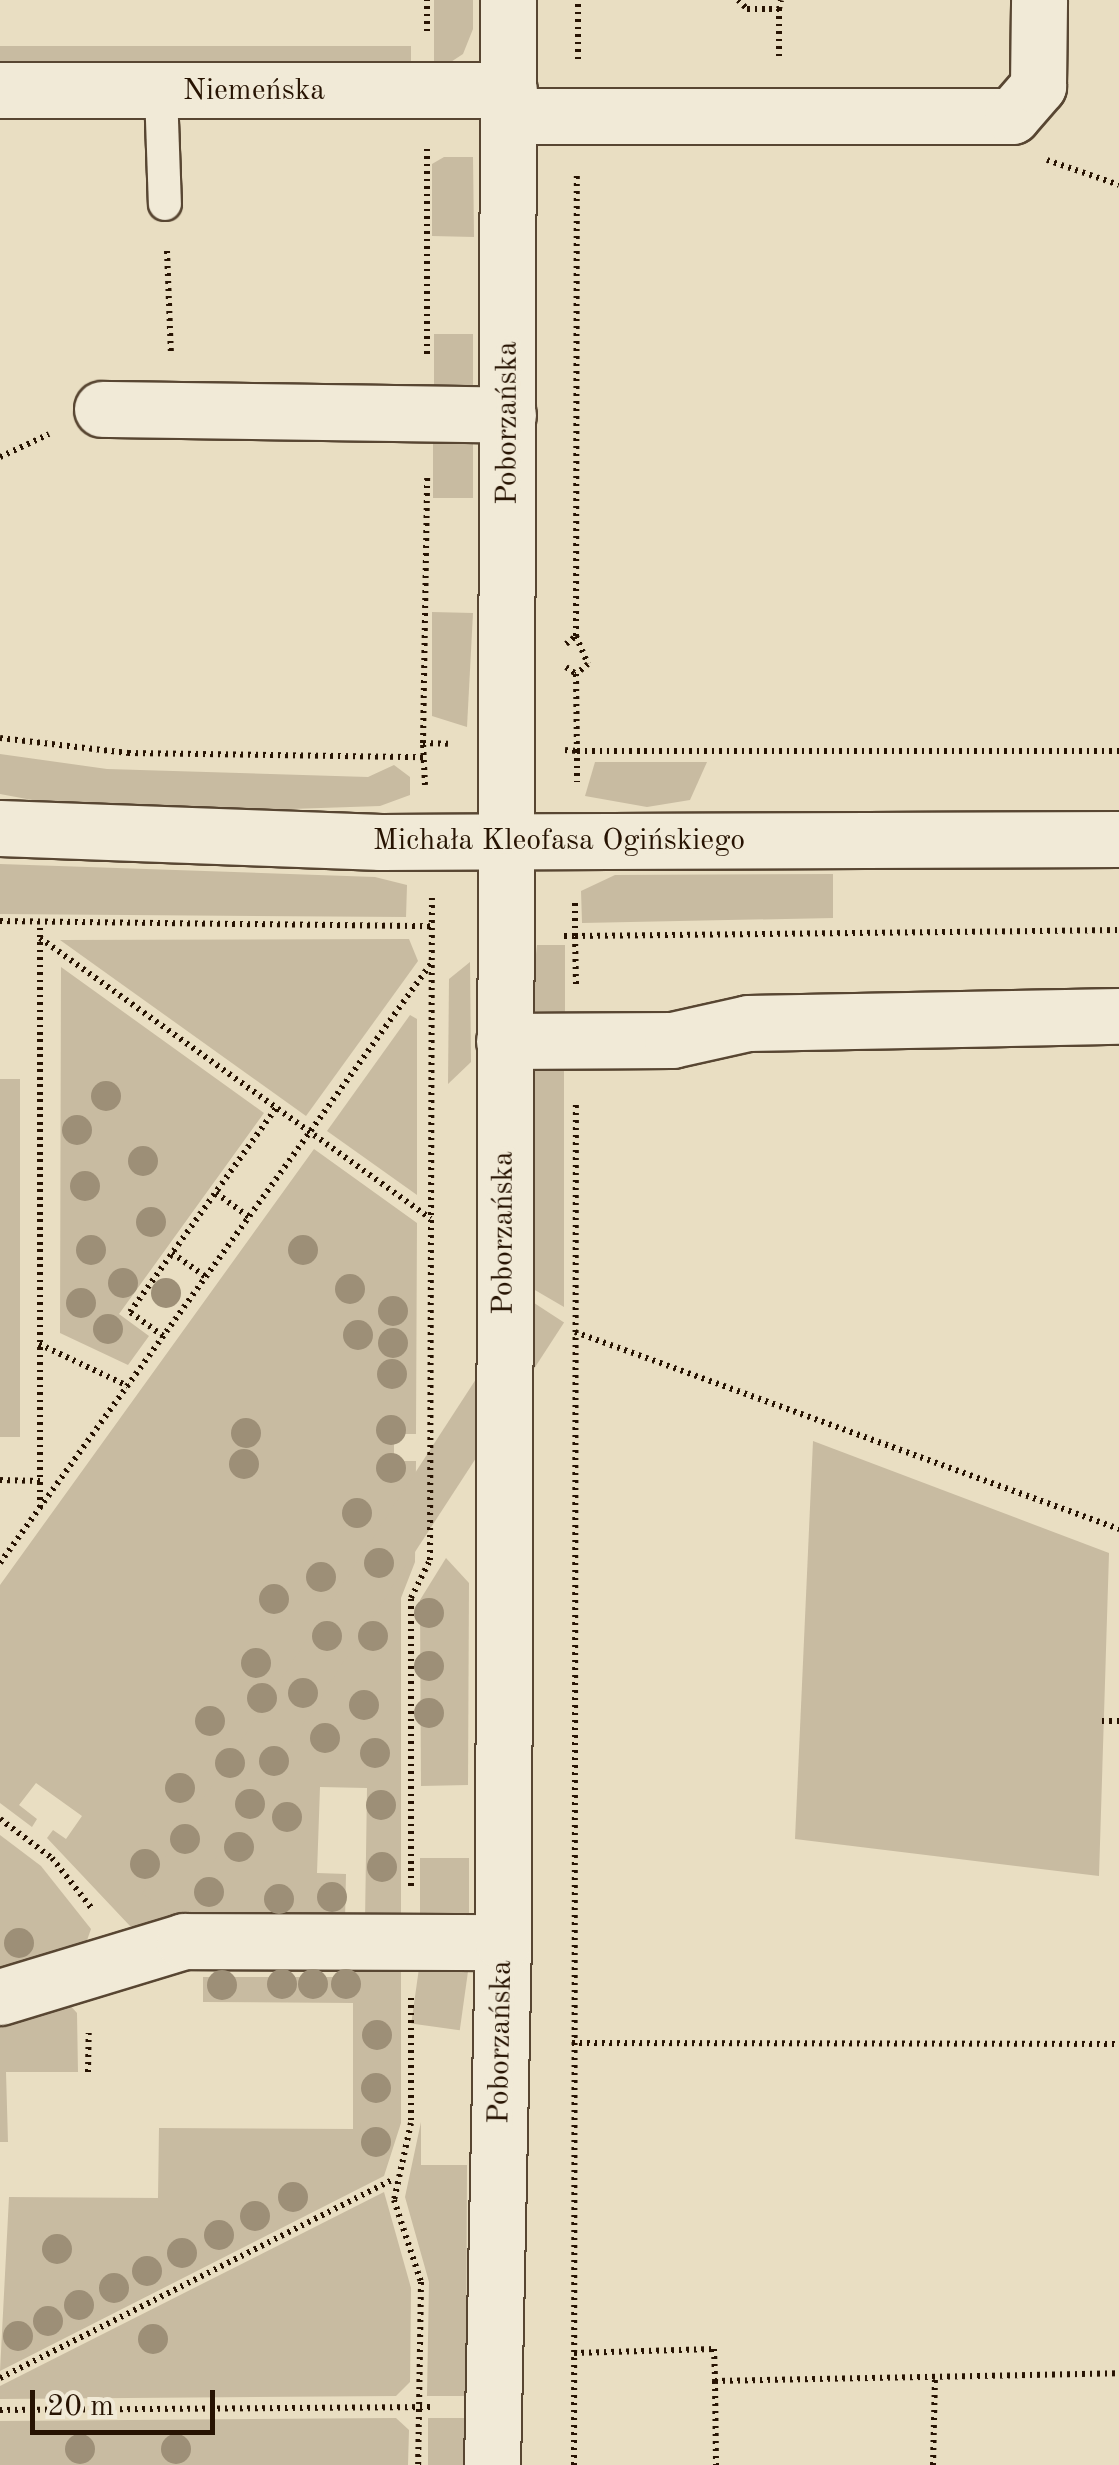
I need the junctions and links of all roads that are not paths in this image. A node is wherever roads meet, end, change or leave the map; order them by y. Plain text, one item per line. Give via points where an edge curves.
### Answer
1 (508, 0) edge
2 (1038, 0) edge
3 (0, 90) edge
4 (161, 92) junction
5 (508, 103) junction
6 (165, 204) road end
7 (102, 409) dead end
8 (508, 415) junction
9 (0, 828) edge
10 (1119, 839) edge
11 (508, 841) junction
12 (1119, 1016) edge
13 (504, 1041) junction
14 (503, 1942) junction
15 (0, 1997) edge
16 (492, 2465) edge

1 - 5 street, Poborzańska
2 - 5 street, Niemeńska via 1038,86 1012,116 578,122
3 - 4 street, Niemeńska
4 - 5 street, Niemeńska
4 - 6 lane
5 - 8 street, Poborzańska
7 - 8 street
8 - 11 street, Poborzańska
9 - 11 street, Michała Kleofasa Ogińskiego
10 - 11 street, Michała Kleofasa Ogińskiego
11 - 13 street, Poborzańska
12 - 13 street via 748,1023 672,1040
13 - 14 street, Poborzańska
14 - 15 street via 196,1940 128,1954
14 - 16 street, Poborzańska

